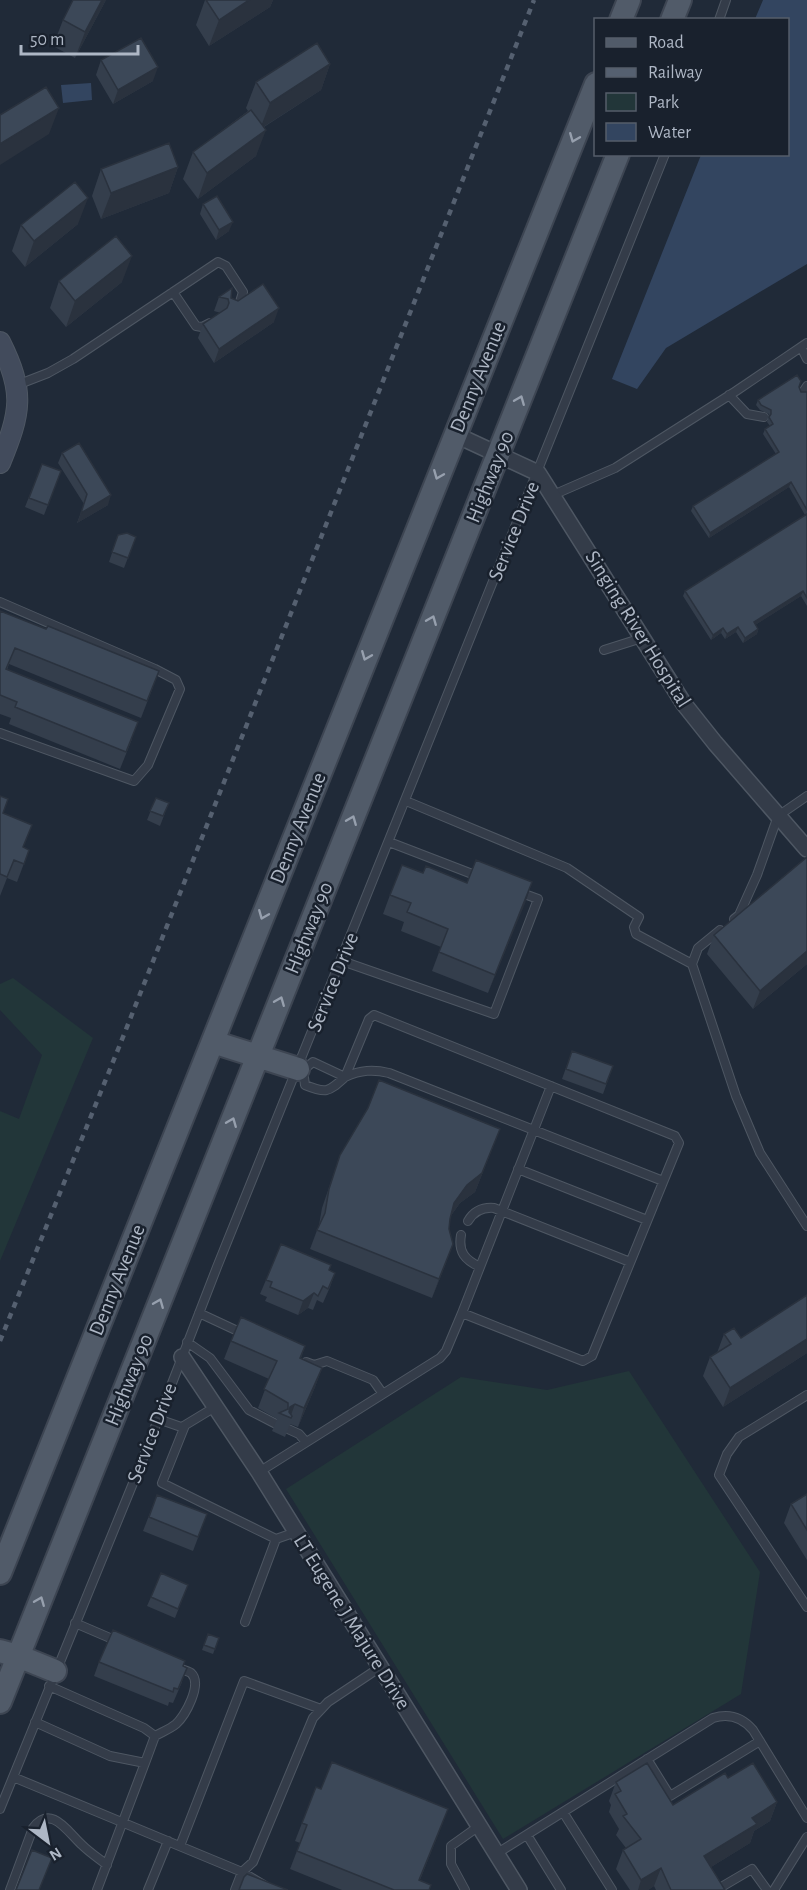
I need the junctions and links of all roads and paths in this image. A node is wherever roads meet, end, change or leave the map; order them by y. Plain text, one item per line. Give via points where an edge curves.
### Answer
1 (629, 0) edge
2 (680, 0) edge
3 (726, 0) edge
4 (622, 18) edge
5 (673, 18) edge
6 (720, 18) edge
7 (594, 89) edge
8 (617, 156) edge
9 (664, 156) edge
10 (173, 292) junction
11 (231, 309) edge
12 (218, 317) edge
13 (0, 342) edge
14 (804, 345) edge
15 (807, 359) edge
16 (17, 392) junction
17 (729, 395) junction
18 (764, 417) dead end
19 (454, 434) junction
20 (498, 454) junction
21 (0, 463) edge
22 (538, 473) junction
23 (553, 495) junction
24 (0, 602) edge
25 (642, 638) junction
26 (604, 650) dead end
27 (0, 733) edge
28 (807, 796) edge
29 (406, 801) junction
30 (778, 816) junction
31 (389, 842) junction
32 (807, 849) edge
33 (485, 879) edge
34 (506, 887) edge
35 (342, 961) junction
36 (692, 964) junction
37 (213, 1042) junction
38 (258, 1056) junction
39 (301, 1070) junction
40 (345, 1077) junction
41 (551, 1086) junction
42 (534, 1130) junction
43 (518, 1169) junction
44 (663, 1181) junction
45 (502, 1211) junction
46 (647, 1220) junction
47 (468, 1221) dead end
48 (807, 1226) edge
49 (461, 1235) dead end
50 (630, 1262) junction
51 (480, 1267) junction
52 (199, 1313) junction
53 (462, 1313) junction
54 (249, 1336) edge
55 (188, 1342) junction
56 (182, 1357) junction
57 (300, 1359) edge
58 (383, 1394) junction
59 (807, 1395) edge
60 (215, 1407) junction
61 (158, 1419) junction
62 (276, 1424) dead end
63 (182, 1427) junction
64 (288, 1429) edge
65 (306, 1442) junction
66 (259, 1472) junction
67 (296, 1532) junction
68 (276, 1539) junction
69 (0, 1573) edge
70 (807, 1607) edge
71 (245, 1622) dead end
72 (75, 1623) junction
73 (128, 1646) edge
74 (9, 1654) edge
75 (170, 1664) edge
76 (380, 1668) junction
77 (52, 1678) junction
78 (0, 1702) edge
79 (321, 1709) junction
80 (34, 1722) junction
81 (155, 1736) junction
82 (760, 1741) junction
83 (647, 1759) junction
84 (145, 1763) junction
85 (13, 1777) junction
86 (0, 1809) edge
87 (563, 1812) junction
88 (807, 1818) edge
89 (124, 1823) junction
90 (479, 1826) junction
91 (527, 1835) junction
92 (807, 1837) edge
93 (168, 1841) junction
94 (180, 1846) junction
95 (496, 1854) junction
96 (107, 1865) junction
97 (242, 1872) junction
98 (257, 1886) edge
99 (723, 1886) edge
100 (10, 1890) edge
101 (97, 1890) edge
102 (148, 1890) edge
103 (235, 1890) edge
104 (272, 1890) edge
105 (465, 1890) edge
106 (519, 1890) edge
107 (561, 1890) edge
108 (612, 1890) edge
109 (767, 1890) edge
110 (774, 1890) edge

1 - 4 main road
2 - 5 main road
3 - 6 lane
7 -> 19 main road, Denny Avenue
20 -> 8 main road, Highway 90
9 - 22 lane, Service Drive
10 - 11 lane via 218,262 226,266 243,292 240,302
10 - 12 lane via 196,326 202,327
10 - 16 lane via 73,360
13 - 16 street via 13,370
14 - 15 lane
14 - 17 lane
16 - 21 street via 14,423
17 - 18 lane via 747,414
17 - 23 lane via 615,468
19 - 20 street
19 -> 37 main road, Denny Avenue
20 - 22 street
38 -> 20 main road, Highway 90
22 - 23 street, Singing River Hospital
22 - 29 lane, Service Drive
23 - 25 street, Singing River Hospital
24 - 27 lane via 155,669 176,680 180,689 148,765 134,781
25 - 26 lane
25 - 30 street, Singing River Hospital via 684,704
28 - 30 lane
29 - 31 lane, Service Drive
29 - 36 lane via 567,868 639,917 634,927 636,934
30 - 32 street, Singing River Hospital
30 - 36 lane via 739,915 698,948
31 - 33 lane
31 - 35 lane, Service Drive
34 - 35 lane via 538,899 494,1014
35 - 39 lane, Service Drive
36 - 48 lane via 736,1096 760,1153
37 - 38 main road
37 - 69 main road, Denny Avenue
38 - 39 main road
74 -> 38 main road, Highway 90
39 - 40 lane via 313,1062
39 - 40 lane via 305,1085 322,1092
39 - 52 lane, Service Drive
40 - 41 lane via 369,1018 374,1015
40 - 42 lane via 364,1070 389,1073
41 - 42 lane
41 - 44 lane via 675,1137 679,1143
42 - 43 lane
42 - 44 lane
43 - 45 lane
43 - 46 lane
44 - 46 lane
45 - 47 lane via 487,1207
45 - 50 lane
45 - 51 lane
46 - 50 lane
49 - 51 lane via 463,1256
50 - 53 lane via 592,1356 583,1361
51 - 53 lane
52 - 54 lane
52 - 55 lane, Service Drive
53 - 58 lane via 443,1355
55 - 56 lane, Service Drive
55 - 62 lane via 210,1358 249,1410
56 - 60 street, LT Eugene J Majure Drive
56 - 61 lane, Service Drive
57 - 58 lane via 314,1365 327,1361 373,1380
58 - 65 lane
59 - 70 lane via 739,1437 718,1475
60 - 63 lane
60 - 66 street, LT Eugene J Majure Drive
61 - 63 lane
61 - 72 lane, Service Drive
63 - 68 lane via 162,1484
64 - 65 lane
65 - 66 lane
66 - 67 street, LT Eugene J Majure Drive
67 - 68 lane
67 - 76 street, LT Eugene J Majure Drive
68 - 71 lane
72 - 73 lane
72 - 77 lane, Service Drive
74 - 77 main road
74 - 78 main road, Highway 90
75 - 81 lane via 191,1673 195,1689 184,1715
76 - 79 lane
76 - 90 street, LT Eugene J Majure Drive
77 - 80 lane, Service Drive
77 - 81 lane
79 - 94 lane via 244,1681
79 - 97 lane via 313,1718 253,1862
80 - 84 lane via 110,1756
80 - 85 lane, Service Drive
81 - 84 lane
82 - 83 lane via 747,1723 723,1714
82 - 83 lane via 670,1796
82 - 88 lane
83 - 87 lane
84 - 89 lane
85 - 86 lane, Service Drive
85 - 89 lane
87 - 91 lane
87 - 108 lane
89 - 93 lane
89 - 96 lane
90 - 95 street, LT Eugene J Majure Drive
90 - 105 lane via 451,1845 452,1864
91 - 95 lane
91 - 107 lane
92 - 110 lane
93 - 94 lane
93 - 102 lane
94 - 97 lane
95 - 106 street, LT Eugene J Majure Drive
96 - 100 lane via 55,1819 46,1817 33,1828
96 - 101 lane
97 - 98 lane
97 - 103 lane
98 - 104 lane
99 - 109 lane via 752,1869

